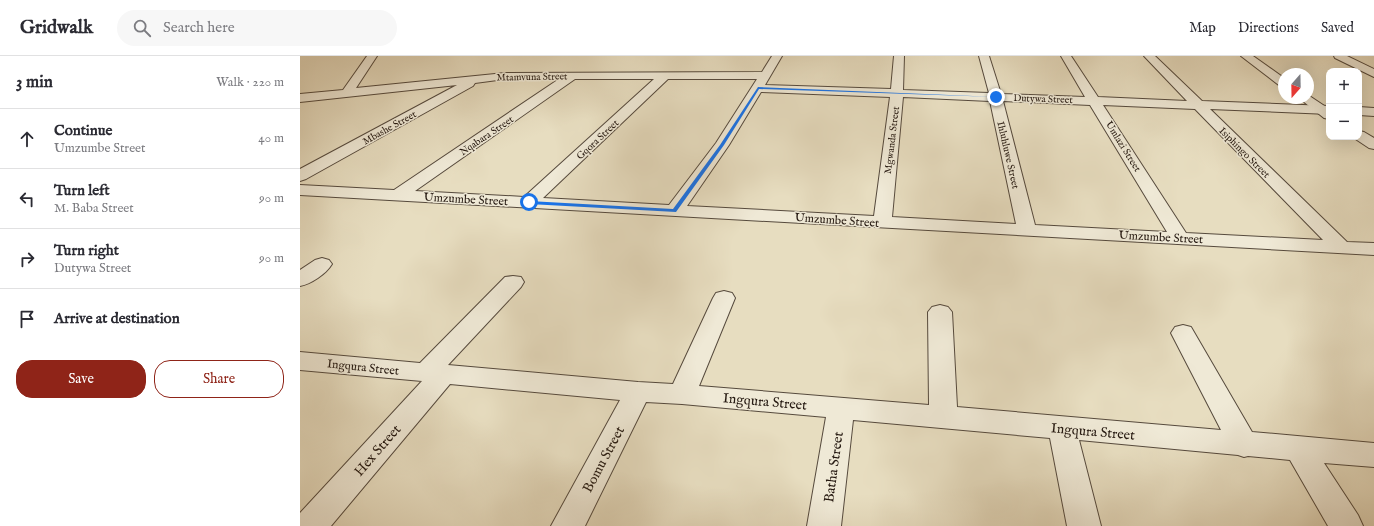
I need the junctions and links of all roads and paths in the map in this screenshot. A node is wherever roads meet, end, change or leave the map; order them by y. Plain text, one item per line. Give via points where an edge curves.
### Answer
1 (372, 56) edge
2 (777, 56) edge
3 (899, 56) edge
4 (984, 56) edge
5 (1066, 56) edge
6 (1149, 56) edge
7 (1246, 56) edge
8 (1339, 56) edge
9 (1374, 74) edge
10 (573, 75) junction
11 (665, 75) junction
12 (478, 78) junction
13 (1278, 79) edge
14 (761, 82) junction
15 (897, 92) junction
16 (347, 93) junction
17 (996, 97) junction
18 (300, 98) edge
19 (1095, 100) junction
20 (1198, 104) junction
21 (1314, 104) edge
22 (1326, 111) edge
23 (1362, 111) edge
24 (1374, 112) edge
25 (1362, 137) edge
26 (1374, 145) edge
27 (300, 176) edge
28 (300, 190) edge
29 (398, 195) junction
30 (529, 202) junction
31 (674, 211) junction
32 (882, 223) junction
33 (1027, 231) junction
34 (1180, 238) junction
35 (1340, 247) junction
36 (1374, 249) edge
37 (322, 264) dead end
38 (300, 280) edge
39 (512, 282) dead end
40 (724, 298) dead end
41 (940, 312) dead end
42 (1183, 333) dead end
43 (300, 361) edge
44 (435, 374) junction
45 (638, 392) junction
46 (682, 394) junction
47 (841, 408) junction
48 (943, 417) junction
49 (1062, 428) junction
50 (1244, 445) junction
51 (1299, 448) junction
52 (1374, 455) edge
53 (310, 526) edge
54 (568, 526) edge
55 (824, 526) edge
56 (1084, 526) edge
57 (1346, 526) edge

1 - 16 street
2 - 14 street
3 - 15 street, Mgwanda Street
4 - 17 street, Ihluhluwe Street
5 - 19 street, Umlazi Street
6 - 20 street, Isiphingo Street
7 - 13 street
8 - 9 street
10 - 11 street, Mtamvuna Street
10 - 12 street, Mtamvuna Street
10 - 29 street, Nqabara Street
11 - 14 street, Mtamvuna Street
11 - 30 street, Gqora Street
12 - 16 street, Mtamvuna Street
12 - 27 street, Mbashe Street
14 - 15 street, Dutywa Street
14 - 31 street via 722,145
15 - 17 street, Dutywa Street
15 - 32 street, Mgwanda Street
16 - 18 street, Mtamvuna Street
17 - 19 street, Dutywa Street
17 - 33 street, Ihluhluwe Street
19 - 20 street, Dutywa Street
19 - 34 street, Umlazi Street
20 - 22 street, Dutywa Street
20 - 35 street, Isiphingo Street
21 - 22 street
23 - 24 street
25 - 26 street
28 - 29 street, Umzumbe Street
29 - 30 street, Umzumbe Street
30 - 31 street, Umzumbe Street
31 - 32 street, Umzumbe Street
32 - 33 street, Umzumbe Street
33 - 34 street, Umzumbe Street
34 - 35 street, Umzumbe Street
35 - 36 street, Umzumbe Street
37 - 38 street
39 - 44 street
40 - 46 street
41 - 48 street
42 - 50 street
43 - 44 street, Ingqura Street
44 - 45 street, Ingqura Street
44 - 53 street, Hex Street
45 - 46 street, Ingqura Street
45 - 54 street, Bomu Street
46 - 47 street, Ingqura Street
47 - 48 street, Ingqura Street
47 - 55 street, Batha Street
48 - 49 street, Ingqura Street
49 - 50 street, Ingqura Street
49 - 56 street
50 - 51 street, Ingqura Street
51 - 52 street, Ingqura Street
51 - 57 street

